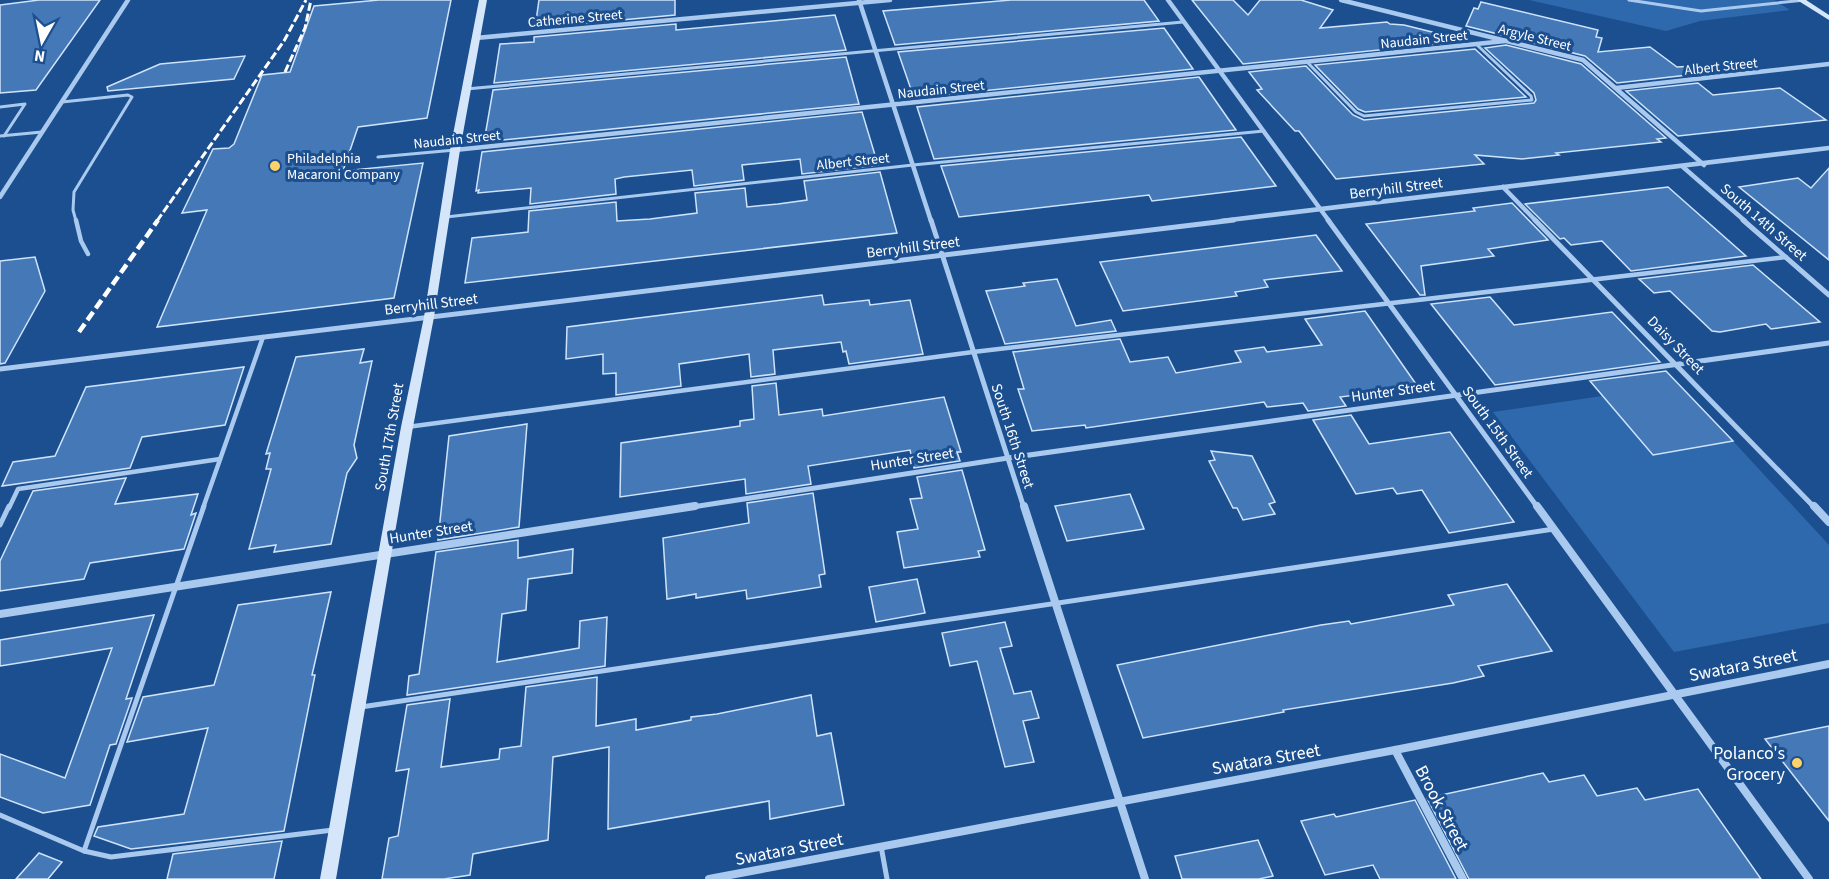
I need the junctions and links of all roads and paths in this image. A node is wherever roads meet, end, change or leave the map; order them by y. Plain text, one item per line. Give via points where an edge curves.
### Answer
1 (128, 0) edge
2 (483, 0) edge
3 (890, 0) edge
4 (1168, 0) edge
5 (1341, 0) edge
6 (1629, 0) edge
7 (1655, 0) edge
8 (1802, 0) edge
9 (859, 1) edge
10 (1659, 5) junction
11 (1829, 18) edge
12 (1183, 22) junction
13 (476, 38) junction
14 (1505, 41) junction
15 (1476, 44) junction
16 (876, 51) junction
17 (1307, 62) junction
18 (1829, 64) edge
19 (1220, 71) junction
20 (1616, 88) junction
21 (466, 89) junction
22 (62, 102) junction
23 (893, 104) junction
24 (0, 107) edge
25 (42, 132) junction
26 (1264, 132) junction
27 (2, 136) edge
28 (1829, 148) edge
29 (455, 150) junction
30 (378, 157) dead end
31 (913, 165) junction
32 (1704, 165) junction
33 (1683, 167) junction
34 (1503, 187) junction
35 (0, 196) edge
36 (1320, 209) junction
37 (445, 217) junction
38 (88, 254) dead end
39 (942, 256) junction
40 (1786, 257) junction
41 (1594, 281) junction
42 (1829, 295) edge
43 (1390, 305) junction
44 (429, 316) junction
45 (262, 337) junction
46 (1829, 343) edge
47 (973, 352) junction
48 (1676, 364) junction
49 (0, 369) edge
50 (1457, 396) junction
51 (406, 427) junction
52 (1008, 458) junction
53 (220, 459) junction
54 (1829, 522) edge
55 (0, 525) edge
56 (1554, 529) junction
57 (386, 553) junction
58 (176, 587) junction
59 (1055, 603) junction
60 (0, 614) edge
61 (1829, 664) edge
62 (1674, 694) junction
63 (358, 708) junction
64 (1395, 750) junction
65 (1119, 801) junction
66 (0, 815) edge
67 (336, 830) junction
68 (881, 846) junction
69 (84, 851) junction
70 (328, 879) edge
71 (709, 879) edge
72 (887, 879) edge
73 (1145, 879) edge
74 (1462, 879) edge
75 (1809, 879) edge

1 - 22 street
2 - 13 main road, South 17th Street
3 - 9 street, Catherine Street
4 - 12 street, South 15th Street
5 - 14 street, Argyle Street
6 - 10 lane
7 - 10 lane
8 - 10 lane via 1701,11
8 - 11 main road
9 - 13 street, Catherine Street
9 - 16 street, South 16th Street
12 - 16 lane
12 - 19 street, South 15th Street
13 - 21 main road, South 17th Street
14 - 15 street, Naudain Street
14 - 20 street, Argyle Street via 1584,60
15 - 17 street, Naudain Street
15 - 17 lane via 1532,100 1364,117
16 - 21 lane
16 - 23 street, South 16th Street
17 - 19 street, Naudain Street
18 - 20 street, Albert Street
19 - 23 street, Naudain Street
19 - 26 street, South 15th Street
20 - 32 street
21 - 29 main road, South 17th Street
22 - 25 street
22 - 38 lane via 132,97 74,192 73,210
23 - 29 street, Naudain Street
23 - 31 street, South 16th Street
24 - 27 lane via 25,104
25 - 27 lane
25 - 35 street
26 - 31 lane, Albert Street
26 - 36 street, South 15th Street
28 - 32 street, Berryhill Street
29 - 30 lane, Naudain Street
29 - 37 main road, South 17th Street
31 - 37 lane, Albert Street
31 - 39 street, South 16th Street
32 - 33 street, Berryhill Street
33 - 34 street, Berryhill Street
33 - 40 street, South 14th Street
34 - 36 street, Berryhill Street
34 - 41 street, Daisy Street
36 - 39 street, Berryhill Street
36 - 43 street, South 15th Street
37 - 44 main road, South 17th Street
39 - 44 street, Berryhill Street
39 - 47 street, South 16th Street
40 - 41 lane
40 - 42 street, South 14th Street
41 - 43 lane
41 - 48 street, Daisy Street
43 - 47 lane
43 - 50 street, South 15th Street
44 - 45 street, Berryhill Street
44 - 51 main road, South 17th Street
45 - 49 street, Berryhill Street
45 - 53 lane
46 - 48 street, Hunter Street
47 - 51 lane
47 - 52 street, South 16th Street
48 - 50 street, Hunter Street
48 - 54 street, Daisy Street
50 - 52 street, Hunter Street
50 - 56 street, South 15th Street
51 - 57 main road, South 17th Street
52 - 57 street, Hunter Street
52 - 59 street, South 16th Street
53 - 55 lane via 18,489
53 - 58 lane
56 - 59 lane
56 - 62 street, South 15th Street
57 - 58 street, Hunter Street
57 - 63 main road, South 17th Street
58 - 60 street, Hunter Street
58 - 69 lane
59 - 63 lane
59 - 65 street, South 16th Street
61 - 62 street, Swatara Street
62 - 64 street, Swatara Street
62 - 75 street, South 15th Street
63 - 67 main road, South 17th Street
64 - 65 street, Swatara Street
64 - 74 street, Brook Street
65 - 68 street, Swatara Street
65 - 73 street, South 16th Street
66 - 69 lane
67 - 69 lane via 111,857
67 - 70 main road, South 17th Street
68 - 71 street, Swatara Street
68 - 72 lane

